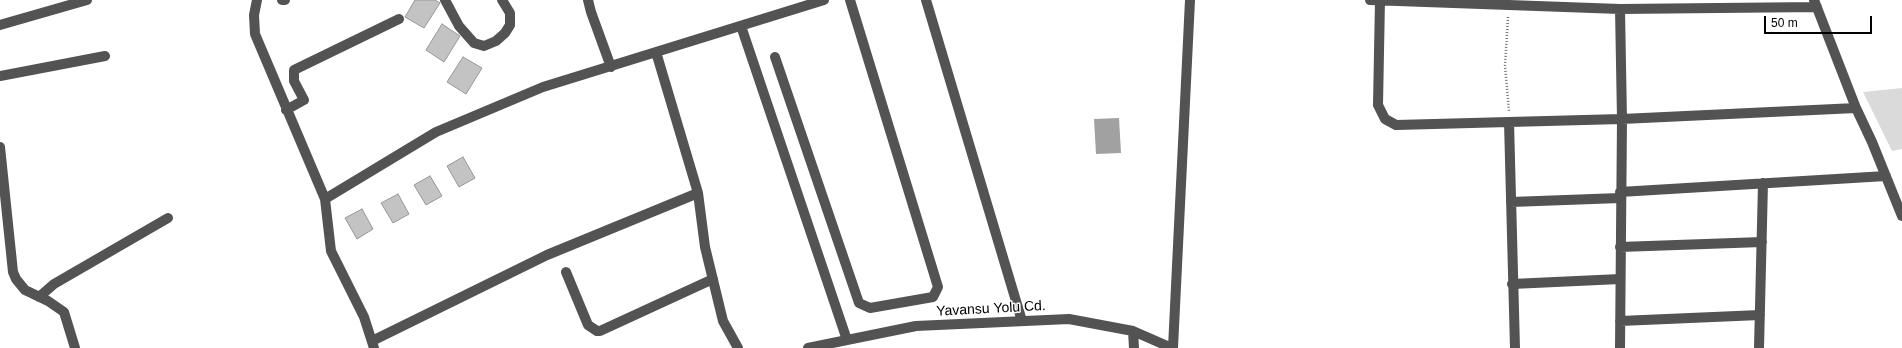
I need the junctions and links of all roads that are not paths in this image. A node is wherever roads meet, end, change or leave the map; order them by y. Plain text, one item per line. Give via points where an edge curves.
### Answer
1 (87, 0) edge
2 (257, 0) edge
3 (282, 0) edge
4 (285, 0) edge
5 (445, 0) edge
6 (502, 0) edge
7 (588, 0) edge
8 (824, 0) edge
9 (850, 0) edge
10 (926, 0) edge
11 (1190, 0) edge
12 (1370, 0) edge
13 (1380, 0) edge
14 (1816, 4) edge
15 (1620, 9) junction
16 (400, 19) dead end
17 (0, 25) edge
18 (741, 26) junction
19 (656, 52) junction
20 (105, 56) dead end
21 (775, 57) dead end
22 (611, 66) junction
23 (0, 76) edge
24 (1856, 108) junction
25 (286, 110) junction
26 (1622, 119) junction
27 (1509, 122) junction
28 (0, 147) edge
29 (1886, 176) junction
30 (1764, 184) junction
31 (698, 193) junction
32 (1620, 195) junction
33 (325, 199) junction
34 (1511, 202) junction
35 (1902, 216) edge
36 (168, 218) dead end
37 (1762, 242) junction
38 (1620, 247) junction
39 (566, 272) dead end
40 (713, 278) junction
41 (1620, 279) junction
42 (1512, 284) junction
43 (39, 298) junction
44 (1760, 315) junction
45 (1022, 321) junction
46 (1620, 321) junction
47 (1133, 331) junction
48 (847, 340) junction
49 (373, 345) edge
50 (75, 348) edge
51 (738, 348) edge
52 (808, 348) edge
53 (1134, 348) edge
54 (1172, 348) edge
55 (1515, 348) edge
56 (1620, 348) edge
57 (1759, 348) edge

1 - 17 street
2 - 25 street via 254,15 255,34
3 - 4 street
5 - 6 street via 458,26 474,43 484,46 496,41 510,25 510,13
7 - 22 street
8 - 18 street
9 - 21 street via 938,287 933,296 870,308 858,303
10 - 45 street
11 - 54 street
12 - 13 street
13 - 15 street
13 - 27 street via 1378,105 1385,119 1396,125
14 - 15 street
14 - 24 street
15 - 26 street
16 - 25 street via 294,70 294,81 304,100
18 - 19 street
18 - 48 street
19 - 22 street
19 - 31 street
20 - 23 street
22 - 33 street via 543,87 436,132
24 - 26 street
24 - 29 street
25 - 33 street
26 - 27 street
26 - 32 street
27 - 34 street
28 - 43 street via 13,272 25,290
29 - 30 street
29 - 35 street
30 - 32 street
30 - 37 street
31 - 40 street via 705,248
31 - 49 street via 547,254
32 - 34 street
32 - 38 street
33 - 49 street via 331,250 364,317
34 - 42 street
36 - 43 street via 54,284
37 - 38 street
37 - 44 street
38 - 41 street
39 - 40 street via 588,325 597,331
40 - 51 street via 723,321
41 - 42 street
41 - 46 street
42 - 55 street
43 - 50 street via 64,312
44 - 46 street
44 - 57 street
45 - 47 street, Yavansu Yolu Cd. via 1068,319
45 - 48 street, Yavansu Yolu Cd. via 916,326
46 - 56 street
47 - 53 street
47 - 54 street, Yavansu Yolu Cd.
48 - 52 street, Yavansu Yolu Cd.

